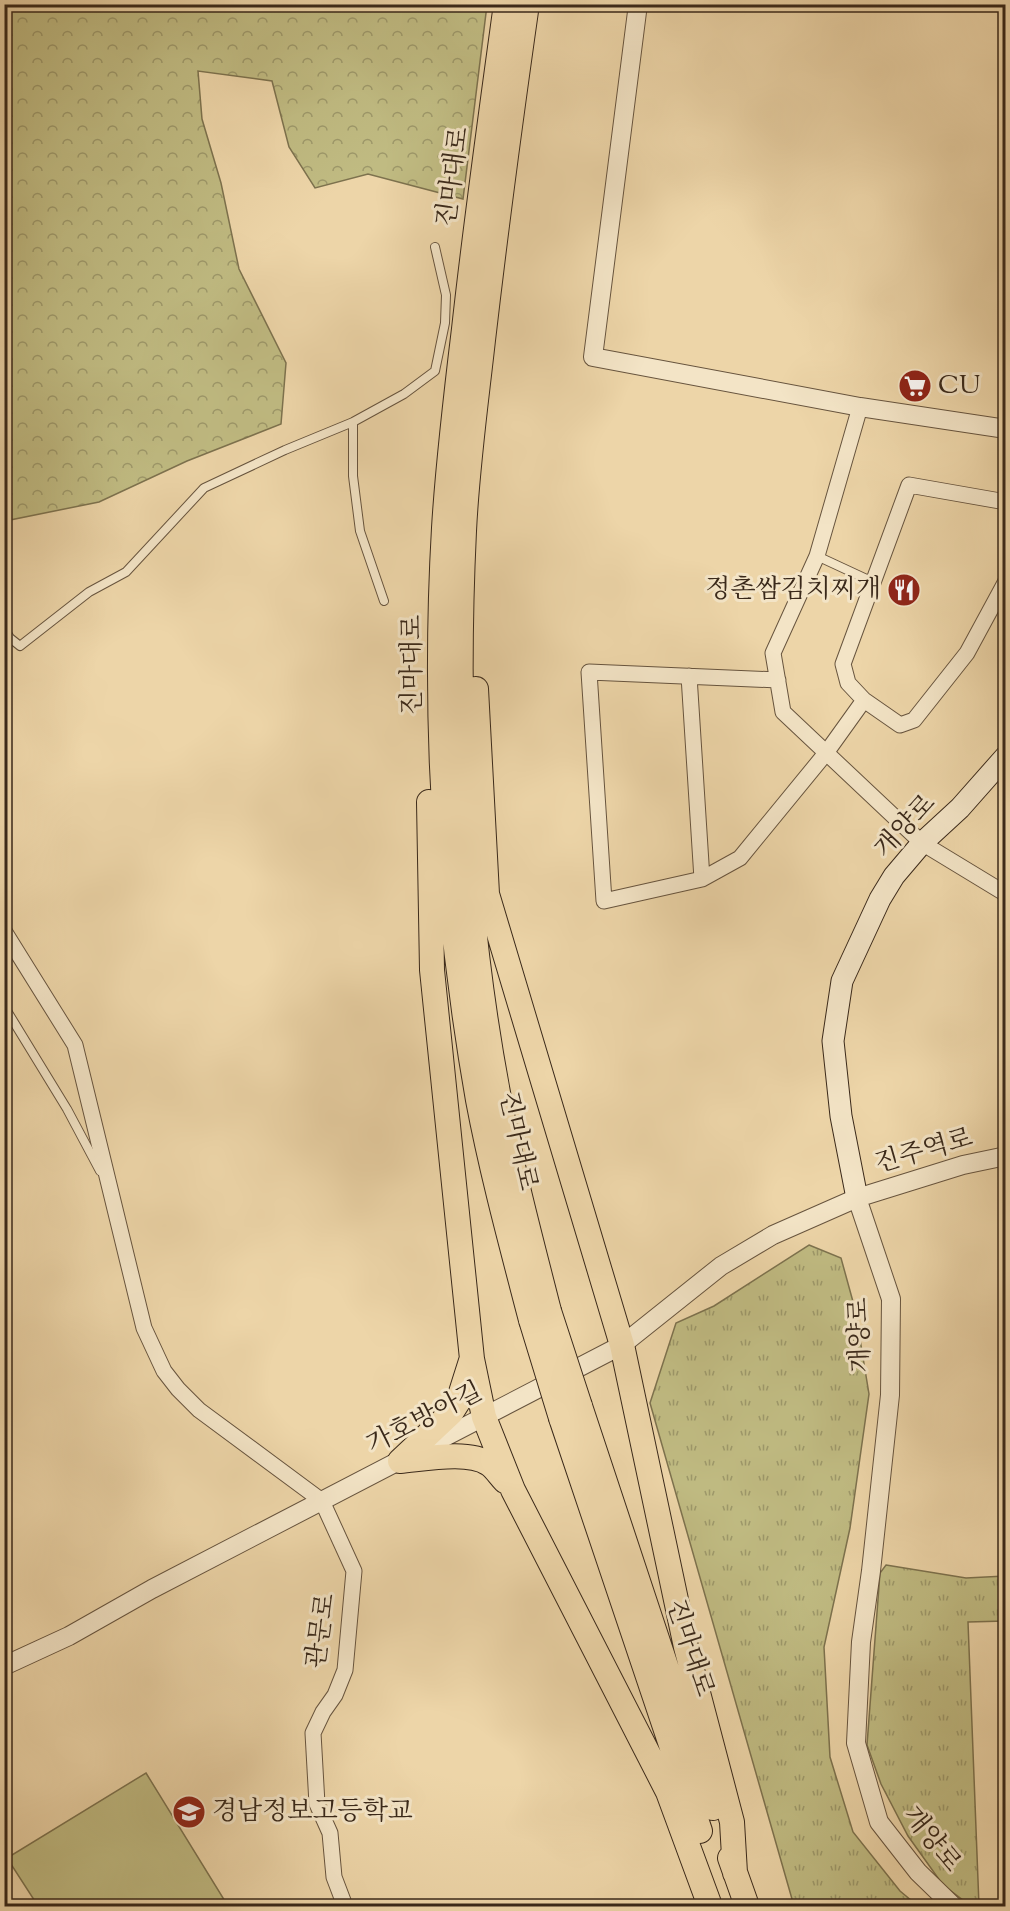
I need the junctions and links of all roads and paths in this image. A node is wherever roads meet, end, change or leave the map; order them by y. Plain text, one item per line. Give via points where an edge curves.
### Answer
1 (506, 4) edge
2 (527, 4) edge
3 (638, 4) edge
4 (435, 248) dead end
5 (860, 406) junction
6 (353, 422) junction
7 (1005, 429) edge
8 (1005, 501) edge
9 (817, 556) junction
10 (1005, 581) edge
11 (873, 582) junction
12 (384, 601) dead end
13 (4, 628) edge
14 (461, 630) junction
15 (689, 676) junction
16 (778, 680) junction
17 (864, 699) junction
18 (441, 715) junction
19 (826, 753) junction
20 (1005, 756) edge
21 (922, 843) junction
22 (702, 879) junction
23 (1005, 894) edge
24 (4, 931) edge
25 (4, 1006) edge
26 (1005, 1156) edge
27 (109, 1188) junction
28 (857, 1198) junction
29 (540, 1316) junction
30 (622, 1345) junction
31 (472, 1359) junction
32 (571, 1412) junction
33 (484, 1417) junction
34 (400, 1461) junction
35 (513, 1490) junction
36 (322, 1501) junction
37 (4, 1666) edge
38 (735, 1873) junction
39 (345, 1906) edge
40 (710, 1906) edge
41 (726, 1906) edge
42 (747, 1906) edge
43 (953, 1906) edge

1 - 18 highway, 진마대로 via 452,426 444,539
2 - 14 highway, 진마대로 via 473,429 464,529
3 - 5 street via 593,357
4 - 6 lane via 446,295 445,323 435,371 404,394
5 - 7 street
5 - 9 street
6 - 12 lane via 353,476 360,531
6 - 13 lane via 204,488 126,572 89,592 20,646
8 - 11 street via 909,486
9 - 11 lane
9 - 16 street via 773,653
10 - 17 street via 967,653 914,720 900,724
11 - 17 street via 843,664 848,682
14 - 29 highway, 진마대로 via 464,808 479,970
14 - 30 highway via 475,660 487,894
15 - 16 street
15 - 22 street
15 - 22 street via 589,672 604,902
16 - 19 street via 783,712
17 - 19 street
18 - 29 highway, 진마대로 via 444,809 459,973 479,1102 507,1228
18 - 31 highway via 428,761 432,970
19 - 21 street
19 - 22 street via 740,858
20 - 21 main road, 개양로 via 960,808
21 - 23 street
21 - 28 main road, 개양로 via 880,899 842,981 832,1041
24 - 27 street via 75,1045
25 - 27 lane via 67,1109
26 - 28 street, 진주역로
27 - 36 street via 144,1328 164,1371 199,1410
28 - 30 street, 가호방아길 via 746,1250
28 - 43 street, 개양로 via 891,1299 890,1395 861,1642 856,1743 879,1822 918,1872
29 - 32 highway, bridge
30 - 33 street, 가호방아길
30 - 38 highway via 686,1647 732,1822
31 - 33 highway
31 - 34 highway via 451,1413
32 - 38 highway, 진마대로
32 - 41 highway, 진마대로
33 - 34 street, 가호방아길
33 - 35 highway
34 - 35 highway via 467,1456 481,1459
34 - 36 street, 가호방아길
35 - 40 highway via 668,1792
36 - 37 street, 가호방아길 via 69,1636
36 - 39 street, 관문로 via 354,1571 345,1670 313,1732 316,1804 330,1833 334,1877
38 - 42 highway, 진마대로

